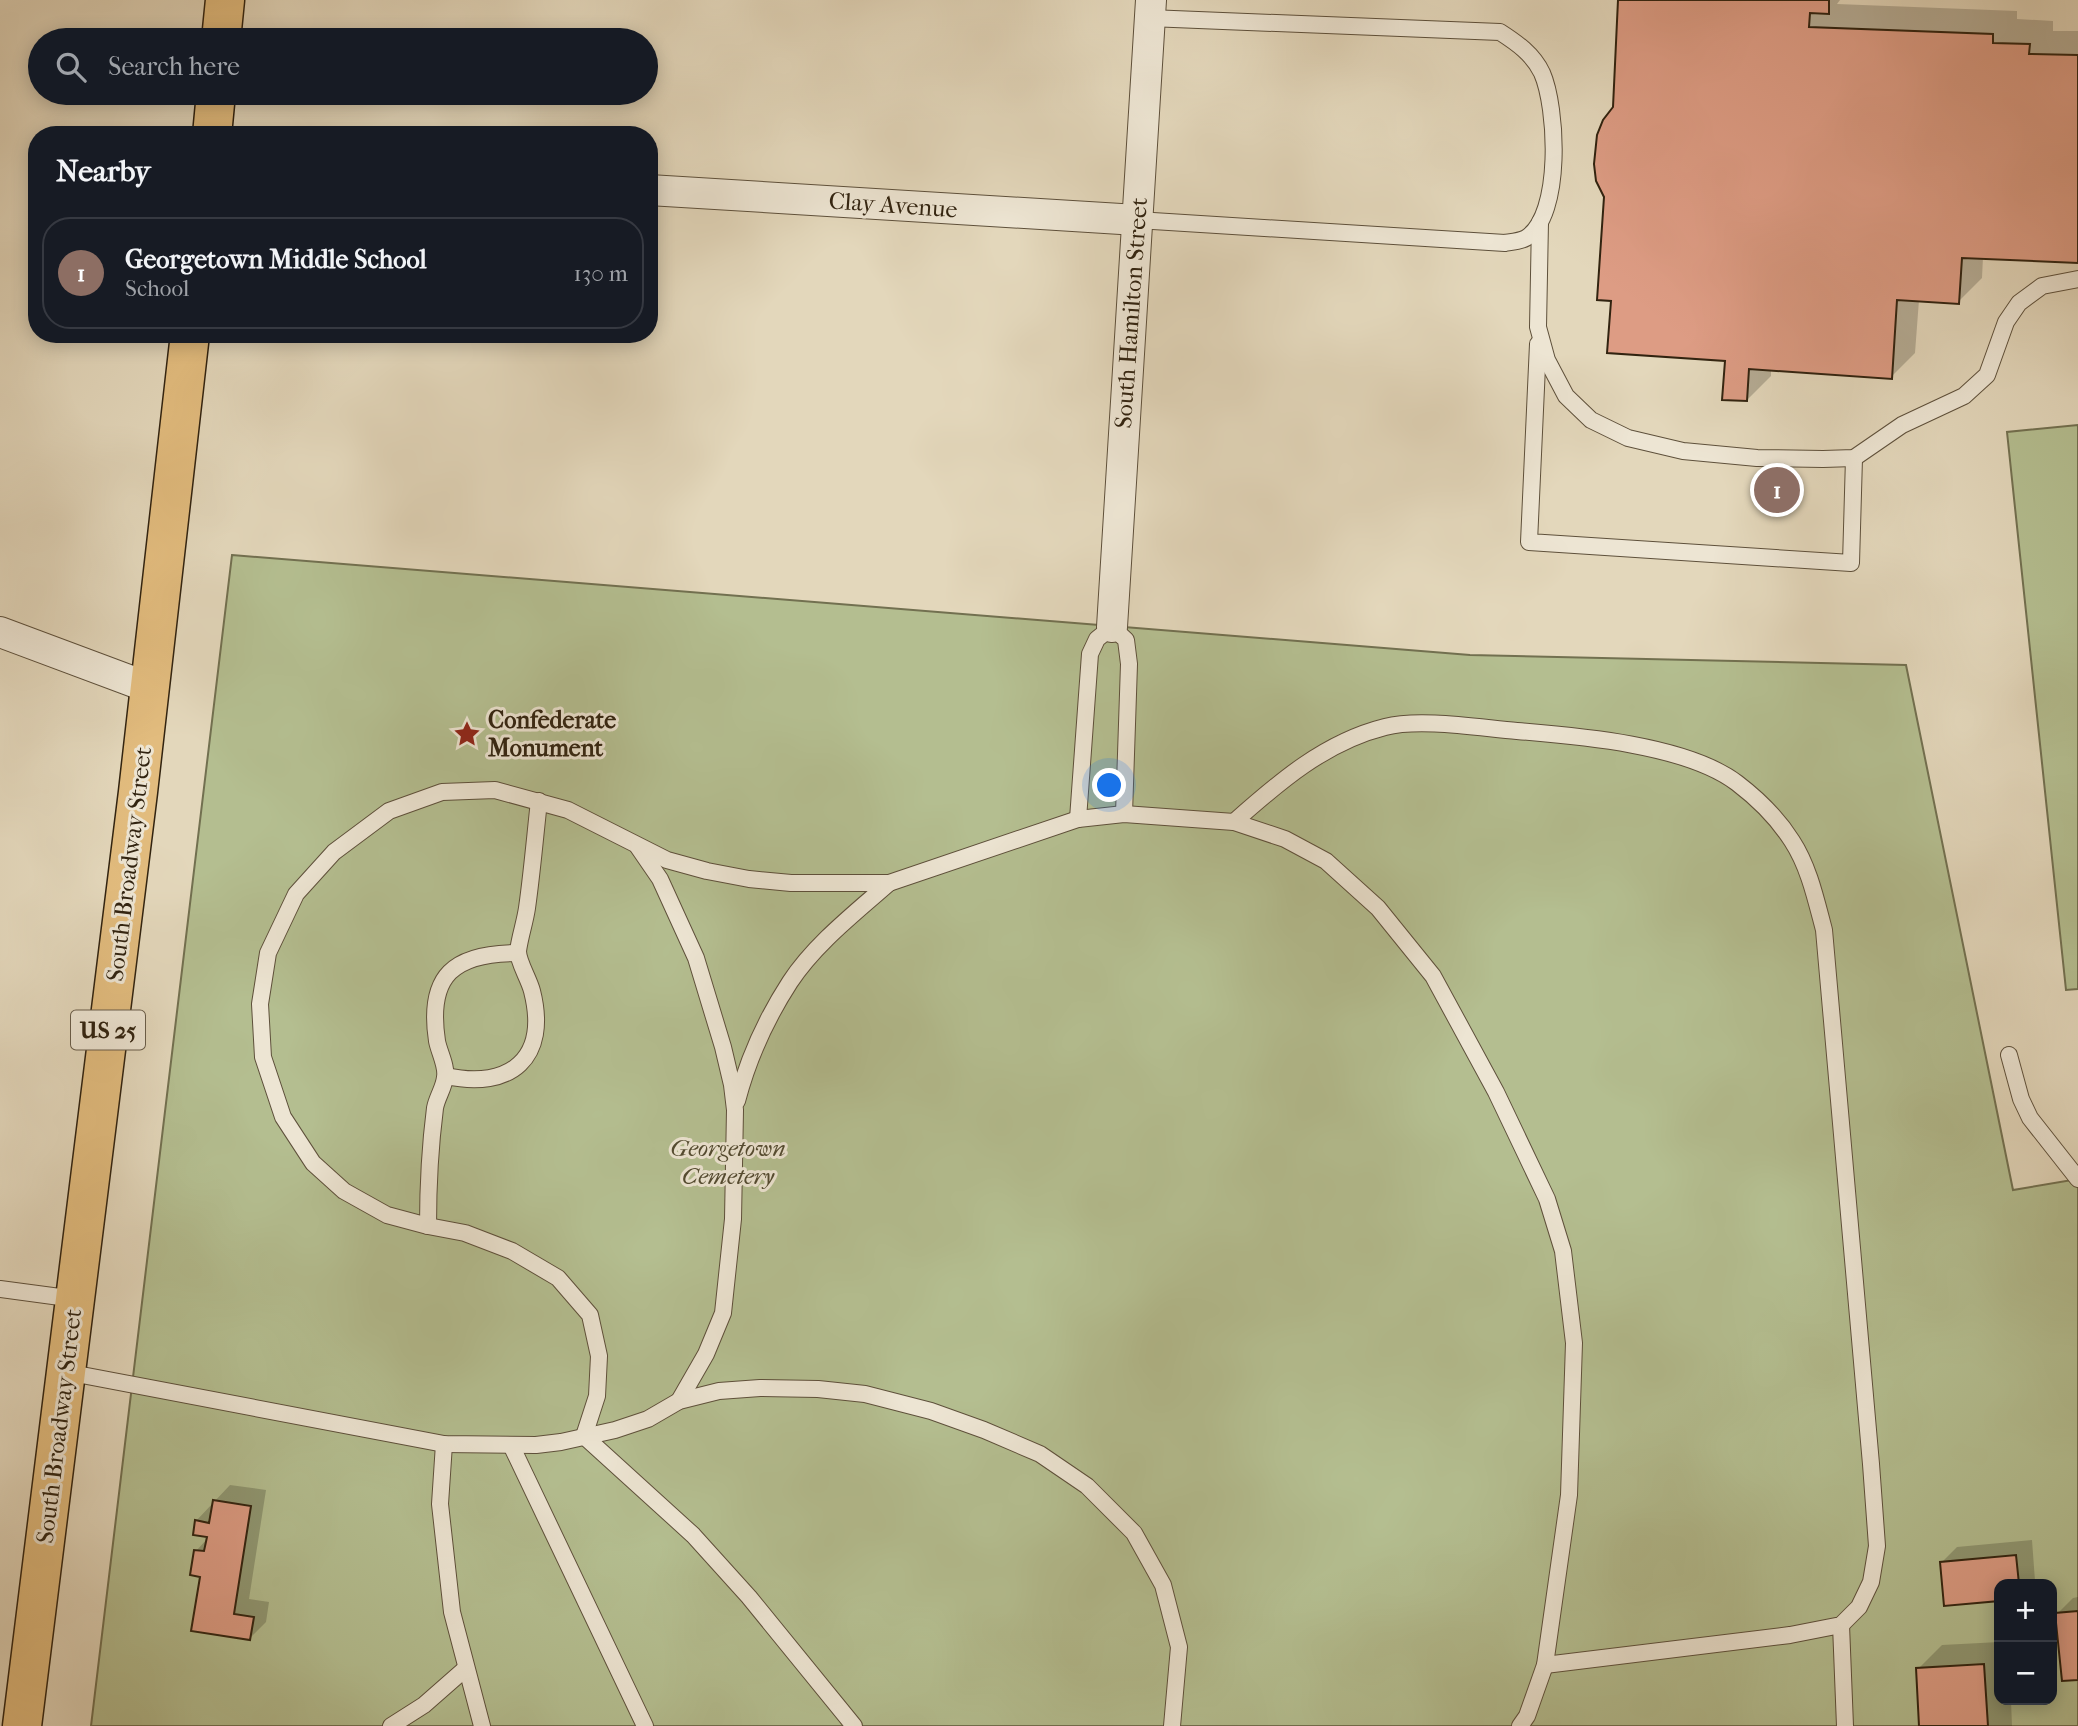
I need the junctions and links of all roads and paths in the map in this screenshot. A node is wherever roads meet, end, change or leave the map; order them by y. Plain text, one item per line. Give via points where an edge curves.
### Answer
1 (225, 0) edge
2 (1150, 9) edge
3 (222, 28) edge
4 (215, 105) edge
5 (213, 126) edge
6 (658, 191) edge
7 (1137, 220) junction
8 (1540, 222) junction
9 (2078, 279) edge
10 (1538, 327) junction
11 (189, 343) edge
12 (1854, 458) junction
13 (1112, 627) junction
14 (0, 632) edge
15 (150, 688) junction
16 (539, 801) junction
17 (1124, 814) junction
18 (1078, 820) junction
19 (1234, 822) junction
20 (638, 847) junction
21 (889, 883) junction
22 (518, 954) junction
23 (2009, 1055) dead end
24 (446, 1076) junction
25 (735, 1110) junction
26 (2078, 1179) edge
27 (428, 1226) junction
28 (0, 1289) edge
29 (75, 1299) junction
30 (66, 1372) junction
31 (679, 1401) junction
32 (584, 1436) junction
33 (444, 1444) junction
34 (511, 1445) junction
35 (1841, 1625) junction
36 (1545, 1665) junction
37 (465, 1669) junction
38 (1525, 1723) edge
39 (22, 1726) edge
40 (391, 1726) edge
41 (482, 1726) edge
42 (645, 1726) edge
43 (854, 1726) edge
44 (1172, 1726) edge
45 (1845, 1726) edge

1 - 3 main road
2 - 7 street, South Hamilton Street
2 - 8 lane via 1500,32 1533,57 1549,95 1553,167 1549,200
4 - 5 main road
6 - 7 street, Clay Avenue
7 - 8 lane via 1505,243 1526,238
7 - 13 street, South Hamilton Street
8 - 10 lane
9 - 12 lane via 2042,286 2019,303 2006,322 1987,376 1964,396 1902,425
10 - 12 lane via 1546,360 1566,396 1591,420 1628,439 1683,451 1757,458
10 - 12 lane via 1530,542 1851,563
11 - 15 main road, South Broadway Street / US 25
13 - 17 lane via 1125,640 1129,664
13 - 18 lane via 1097,639 1090,654
14 - 15 street
15 - 29 main road, South Broadway Street / US 25
16 - 20 lane
16 - 22 lane
16 - 27 lane via 495,790 442,792 389,811 334,852 296,894 268,954 260,1003 263,1057 283,1117 313,1163 344,1191 387,1215
17 - 18 lane
17 - 19 lane
18 - 21 lane
19 - 35 lane via 1284,778 1334,746 1386,726 1436,724 1573,737 1694,761 1736,782 1769,811 1793,842 1811,882 1824,930 1877,1546 1871,1581 1859,1607
19 - 36 lane via 1285,839 1326,861 1378,908 1433,976 1496,1092 1546,1199 1563,1251 1574,1343 1574,1389 1569,1495
20 - 21 lane via 667,860 749,879
20 - 25 lane via 660,879 696,958 723,1047
21 - 25 lane via 825,942 791,981 746,1066
22 - 24 lane via 470,958 449,972 438,991 434,1017
22 - 24 lane via 536,1011 530,1054 501,1076
23 - 26 lane via 2030,1118
24 - 27 lane via 435,1105
25 - 31 lane via 733,1219 723,1313
27 - 32 lane via 465,1233 512,1251 558,1278 590,1315 599,1356 597,1396
28 - 29 lane
29 - 30 main road, South Broadway Street / US 25
30 - 33 lane
30 - 39 main road, South Broadway Street / US 25
31 - 32 lane via 648,1419
31 - 44 lane via 719,1391 760,1388 865,1394 984,1430 1040,1454 1078,1479 1134,1533 1163,1585 1179,1647
32 - 34 lane via 548,1444
32 - 43 lane via 693,1535
33 - 34 lane
33 - 37 lane via 442,1532
34 - 42 lane
35 - 36 lane
35 - 45 lane
36 - 38 lane
37 - 40 lane via 424,1705
37 - 41 lane

